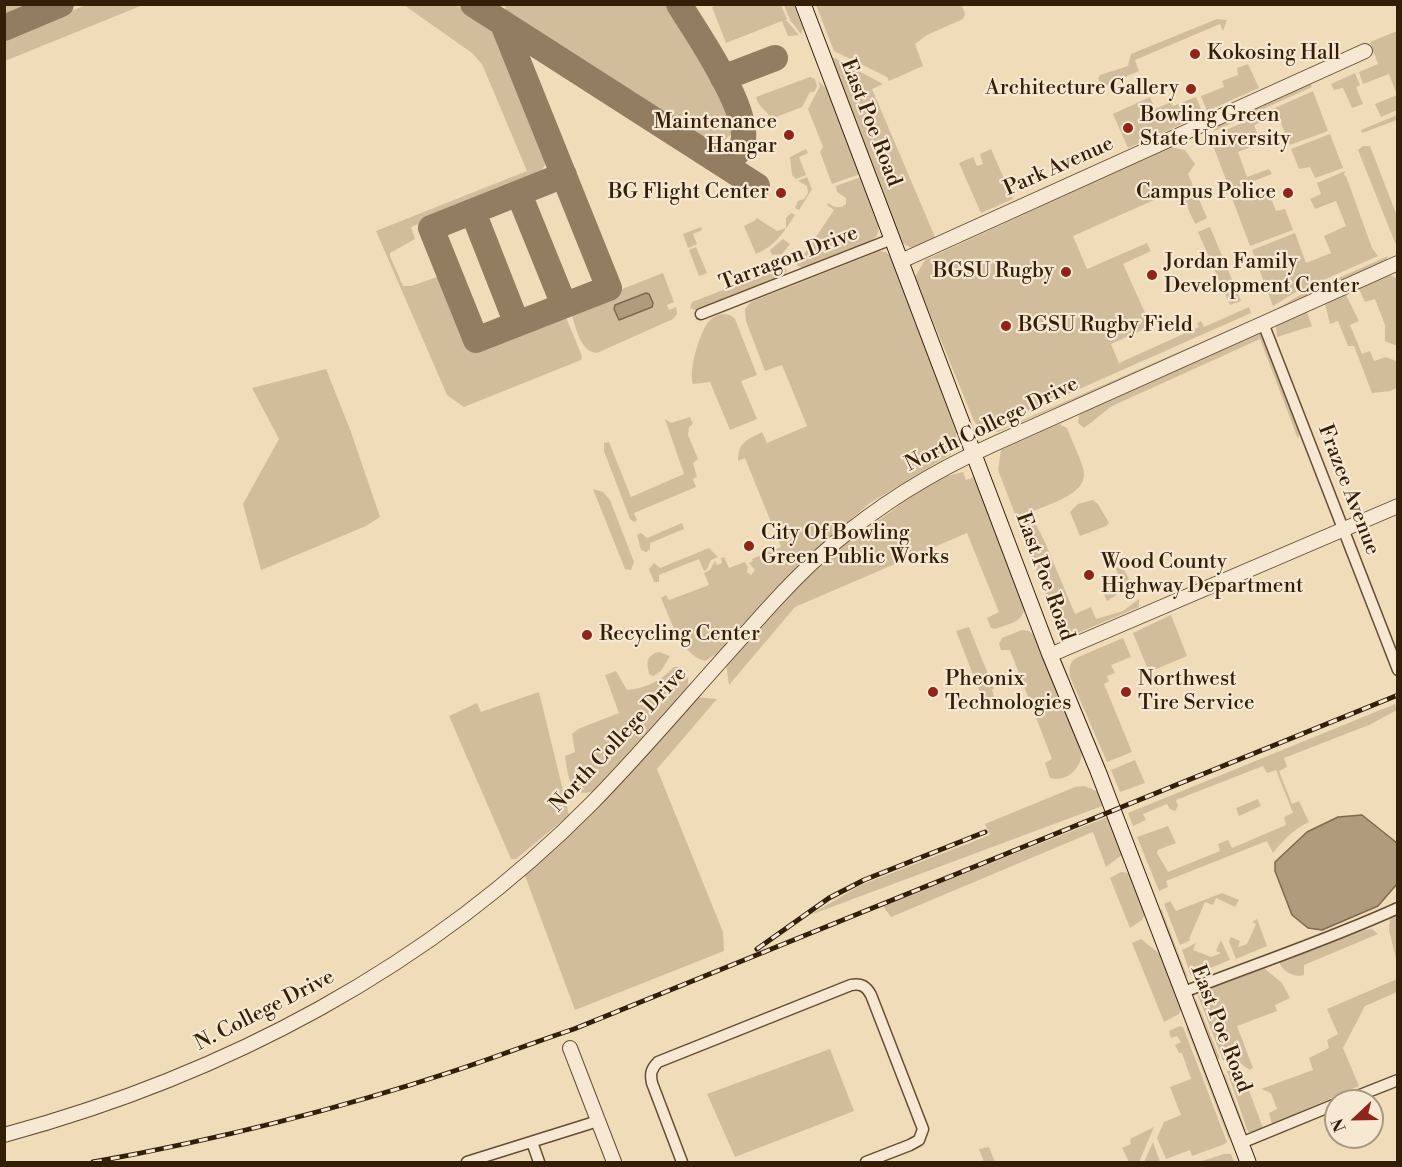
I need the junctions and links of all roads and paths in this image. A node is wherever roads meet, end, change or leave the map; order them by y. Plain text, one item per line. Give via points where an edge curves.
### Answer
1 (802, 4) edge
2 (1365, 51) dead end
3 (892, 239) junction
4 (901, 261) junction
5 (1398, 263) edge
6 (700, 314) dead end
7 (1263, 323) junction
8 (974, 453) junction
9 (1398, 506) edge
10 (1342, 530) junction
11 (1050, 655) junction
12 (1398, 670) edge
13 (517, 872) joint
14 (1398, 908) edge
15 (1184, 992) junction
16 (570, 1048) dead end
17 (1398, 1080) edge
18 (1375, 1089) edge
19 (1324, 1109) edge
20 (598, 1121) junction
21 (4, 1135) edge
22 (532, 1142) junction
23 (1241, 1143) junction
24 (467, 1162) edge
25 (539, 1162) edge
26 (614, 1162) edge
27 (682, 1162) edge
28 (869, 1162) edge
29 (1248, 1162) edge

1 - 3 main road, East Poe Road
2 - 4 street, Park Avenue
3 - 4 main road, East Poe Road
3 - 6 street, Tarragon Drive
4 - 8 main road, East Poe Road
5 - 7 street, North College Drive
7 - 8 street, North College Drive
7 - 10 street, Frazee Avenue
8 - 11 main road, East Poe Road
8 - 13 street, North College Drive via 886,503 830,547 758,620 592,803
9 - 10 street
10 - 11 street
10 - 12 street, Frazee Avenue
11 - 15 main road, East Poe Road
13 - 21 street, N. College Drive via 376,975 276,1033 170,1081
14 - 15 street
15 - 23 main road, East Poe Road
16 - 20 street
17 - 18 street
19 - 23 street
20 - 22 street
20 - 26 street
22 - 24 street
22 - 25 street
23 - 29 main road, East Poe Road
27 - 28 street via 652,1083 652,1067 859,984 871,995 923,1129 919,1140

